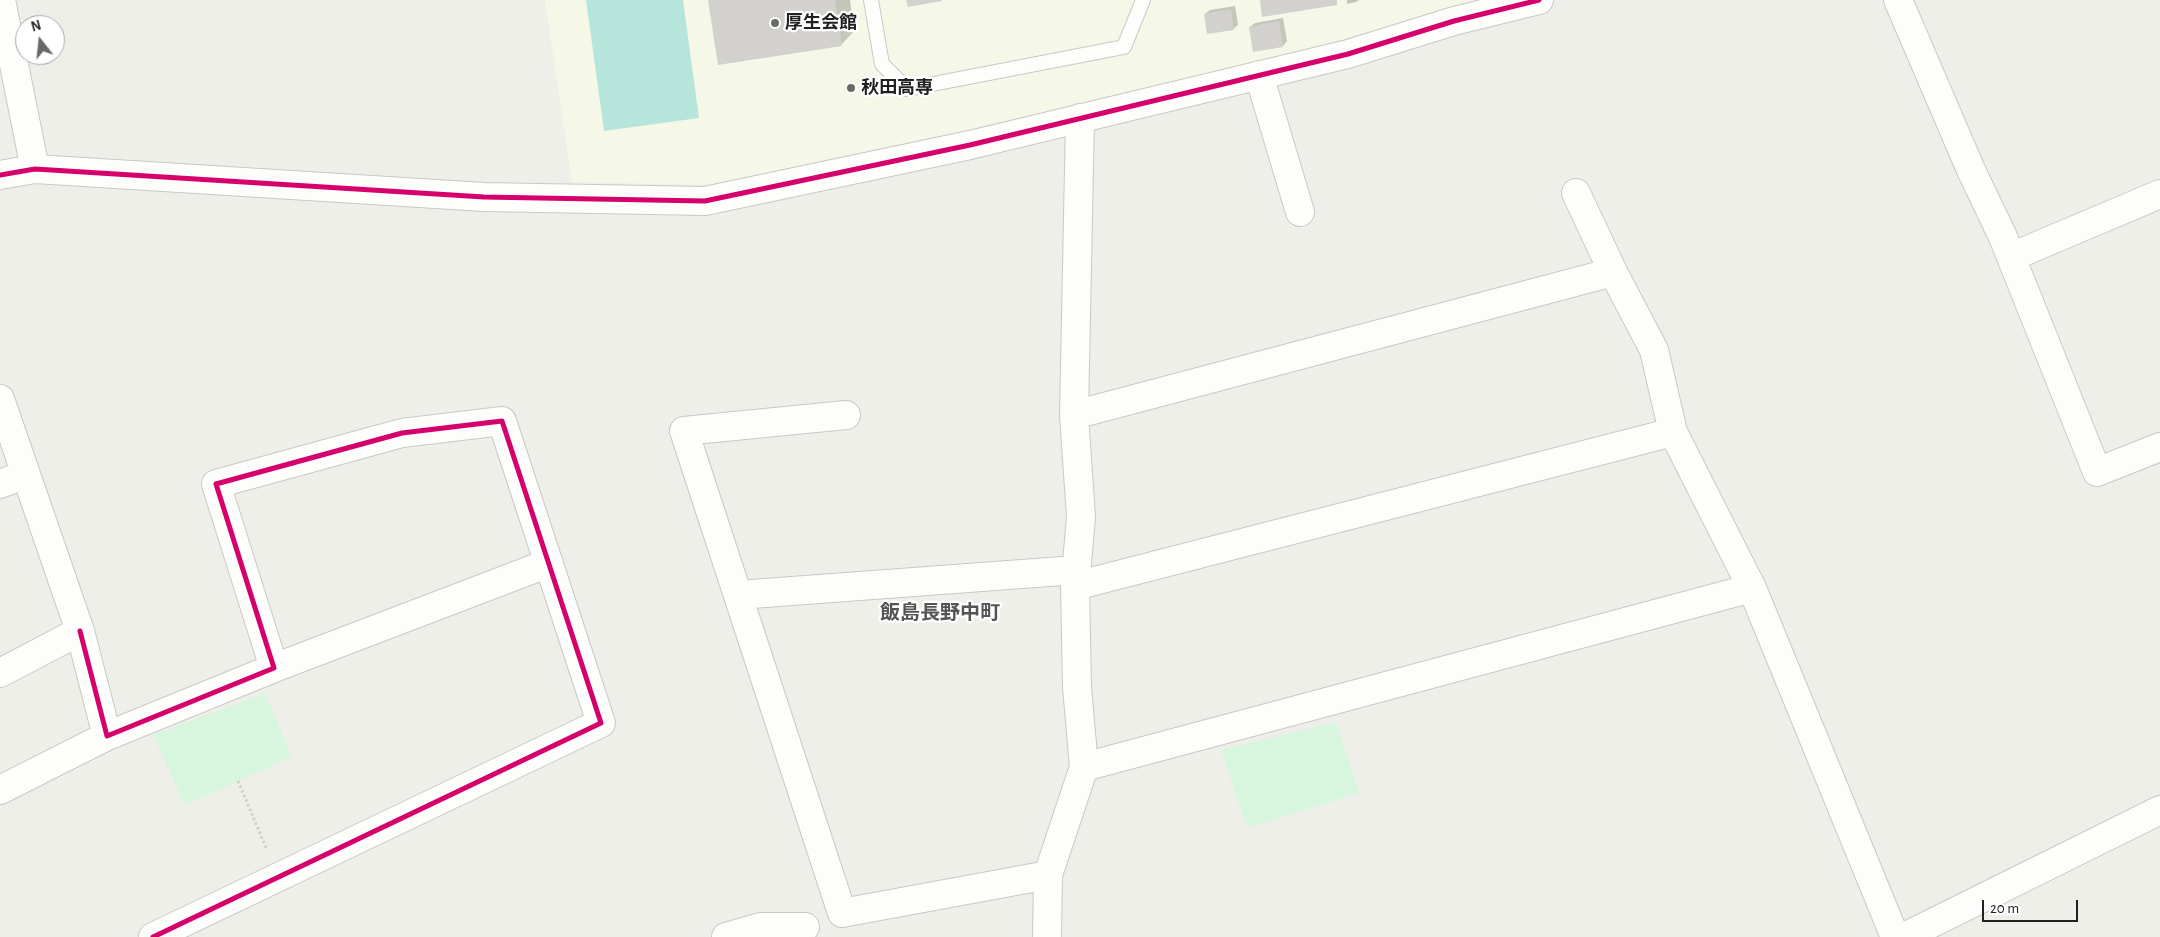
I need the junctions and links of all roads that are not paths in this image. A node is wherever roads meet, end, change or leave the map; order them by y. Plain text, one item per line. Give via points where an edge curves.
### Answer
1 (1, 0) edge
2 (870, 0) edge
3 (1143, 0) edge
4 (1539, 0) edge
5 (1898, 0) edge
6 (1259, 75) junction
7 (1080, 118) junction
8 (36, 170) junction
9 (0, 175) edge
10 (1576, 193) dead end
11 (2160, 194) edge
12 (1300, 212) dead end
13 (2011, 257) junction
14 (1613, 272) junction
15 (0, 399) edge
16 (846, 415) dead end
17 (1074, 415) junction
18 (1673, 432) junction
19 (2160, 447) edge
20 (26, 474) junction
21 (0, 484) edge
22 (549, 563) junction
23 (1075, 578) junction
24 (1752, 588) junction
25 (738, 595) junction
26 (80, 630) junction
27 (274, 668) junction
28 (0, 673) edge
29 (107, 736) junction
30 (1084, 767) junction
31 (0, 790) edge
32 (2160, 810) edge
33 (1048, 875) junction
34 (805, 927) dead end
35 (153, 937) edge
36 (726, 937) edge
37 (1048, 937) edge
38 (1895, 937) edge
39 (1904, 937) edge

1 - 8 street
2 - 3 lane via 882,64 907,89 1124,47
4 - 6 street via 1454,21 1348,54
5 - 13 street
6 - 7 street
6 - 12 street
7 - 8 street via 970,145 705,200 484,197
7 - 17 street
8 - 9 street
10 - 14 street
11 - 13 street
13 - 19 street via 2097,472
14 - 17 street
14 - 18 street via 1654,350
15 - 20 street
16 - 25 street via 684,431
17 - 23 street via 1081,517
18 - 23 street
18 - 24 street
20 - 21 street
20 - 26 street
22 - 27 street
22 - 27 street via 502,421 402,433 216,484
22 - 35 street via 601,723
23 - 25 street
23 - 30 street via 1077,687
24 - 30 street
24 - 38 street
25 - 33 street via 842,913
26 - 28 street
26 - 29 street
27 - 29 street
29 - 31 street
30 - 33 street
32 - 39 street
33 - 37 street
34 - 36 street via 762,927

